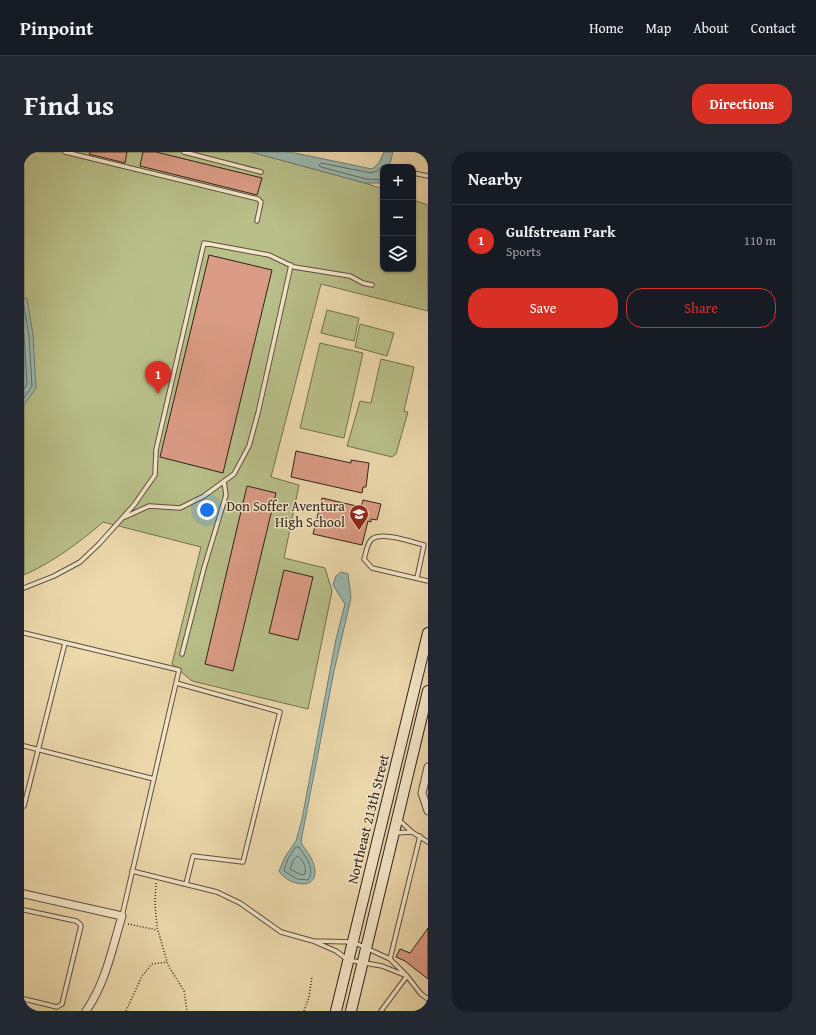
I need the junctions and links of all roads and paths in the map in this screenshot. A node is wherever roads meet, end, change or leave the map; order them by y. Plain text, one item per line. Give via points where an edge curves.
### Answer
1 (65, 152) edge
2 (184, 152) edge
3 (261, 172) dead end
4 (416, 174) edge
5 (428, 176) edge
6 (256, 221) dead end
7 (291, 265) junction
8 (372, 285) dead end
9 (224, 481) junction
10 (123, 518) junction
11 (416, 578) junction
12 (428, 581) edge
13 (24, 588) edge
14 (24, 633) edge
15 (428, 633) edge
16 (65, 643) junction
17 (426, 649) edge
18 (182, 654) dead end
19 (425, 660) edge
20 (176, 683) junction
21 (428, 691) edge
22 (24, 746) edge
23 (38, 750) junction
24 (428, 767) edge
25 (154, 779) junction
26 (24, 806) edge
27 (426, 808) edge
28 (398, 819) junction
29 (412, 832) junction
30 (394, 833) junction
31 (420, 836) junction
32 (428, 842) edge
33 (132, 871) junction
34 (156, 877) junction
35 (186, 884) junction
36 (24, 894) edge
37 (24, 910) edge
38 (121, 919) junction
39 (158, 930) junction
40 (313, 941) junction
41 (353, 942) junction
42 (368, 947) junction
43 (390, 959) junction
44 (348, 960) junction
45 (167, 962) junction
46 (364, 963) junction
47 (312, 976) dead end
48 (407, 976) junction
49 (24, 999) edge
50 (428, 999) edge
51 (86, 1011) edge
52 (126, 1011) edge
53 (187, 1011) edge
54 (304, 1011) edge
55 (336, 1011) edge
56 (351, 1011) edge
57 (381, 1011) edge

1 - 6 lane via 258,198 261,202
2 - 3 lane
4 - 5 lane
7 - 8 lane via 350,276
7 - 9 lane via 249,446 234,474
7 - 10 lane via 269,255 204,243 156,450 155,474
9 - 10 lane via 204,496 180,508 149,506
9 - 18 lane via 226,495
10 - 13 lane via 80,562
11 - 11 lane via 424,544 388,536 379,536 370,542 364,559 372,568
11 - 12 lane
14 - 16 lane
15 - 17 street, Northeast 213th Street
16 - 20 lane via 179,670
16 - 23 lane
17 - 19 street, Northeast 213th Street
19 - 41 street, Northeast 213th Street
20 - 25 lane
20 - 35 lane via 280,712 243,862 193,856
21 - 28 street, Northeast 213th Street
22 - 23 lane
23 - 25 lane
23 - 26 lane
24 - 27 street via 422,794
25 - 33 lane
28 - 29 lane
28 - 30 street, Northeast 213th Street
29 - 30 lane
29 - 31 lane
30 - 42 street, Northeast 213th Street
31 - 32 lane
31 - 43 lane
33 - 34 lane
33 - 38 lane
34 - 35 lane
34 - 39 path
35 - 40 lane via 217,892 240,903 281,932
36 - 38 street
37 - 49 lane via 76,922 81,926 62,1004 57,1007
38 - 39 path
38 - 51 street via 98,994
39 - 45 path
40 - 41 lane
40 - 44 lane via 336,951
41 - 42 lane
41 - 44 street, Northeast 213th Street
42 - 43 lane
42 - 46 street, Northeast 213th Street
43 - 48 lane
44 - 46 lane
44 - 55 street, Northeast 213th Street
45 - 52 path via 152,964 142,976
45 - 53 path via 184,991
46 - 48 lane via 382,966
46 - 56 street, Northeast 213th Street
47 - 54 path
48 - 50 lane
48 - 57 lane

